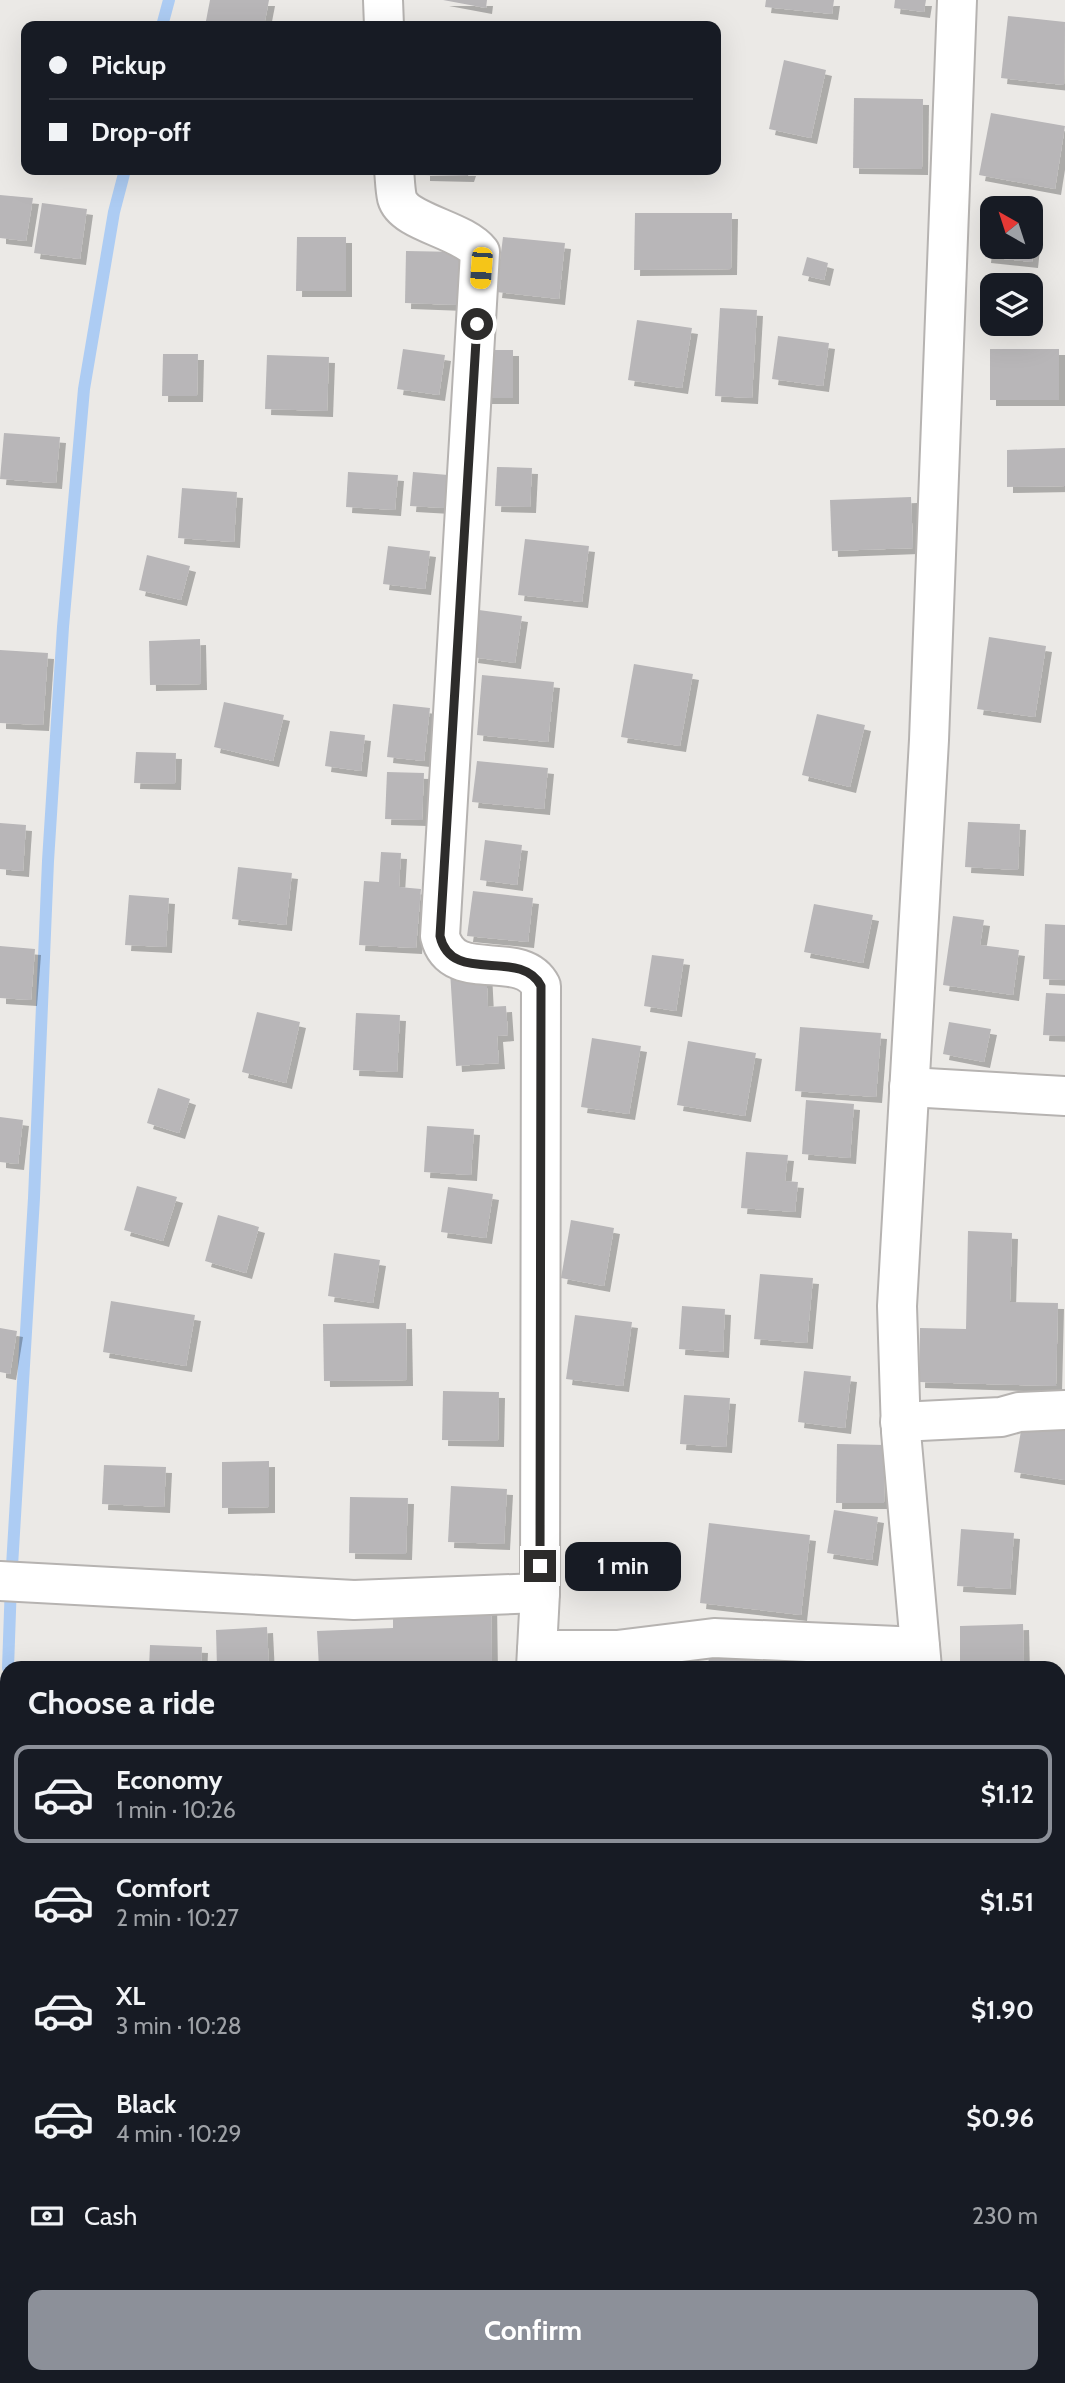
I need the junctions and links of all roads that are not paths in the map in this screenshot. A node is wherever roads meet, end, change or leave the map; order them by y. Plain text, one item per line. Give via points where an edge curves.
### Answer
1 (383, 0) edge
2 (957, 0) edge
3 (384, 21) edge
4 (394, 175) edge
5 (909, 1087) junction
6 (1065, 1096) edge
7 (1065, 1410) edge
8 (901, 1422) junction
9 (0, 1581) edge
10 (540, 1594) junction
11 (921, 1657) edge
12 (537, 1659) edge

1 - 3 street
2 - 5 street via 929,740
4 - 10 street via 397,200 412,215 472,241 480,252 440,936 444,950 458,961 524,971 541,986
5 - 6 street
5 - 8 street via 897,1306
7 - 8 street
8 - 11 street
9 - 10 street via 354,1600
10 - 12 street
11 - 12 street via 714,1638

